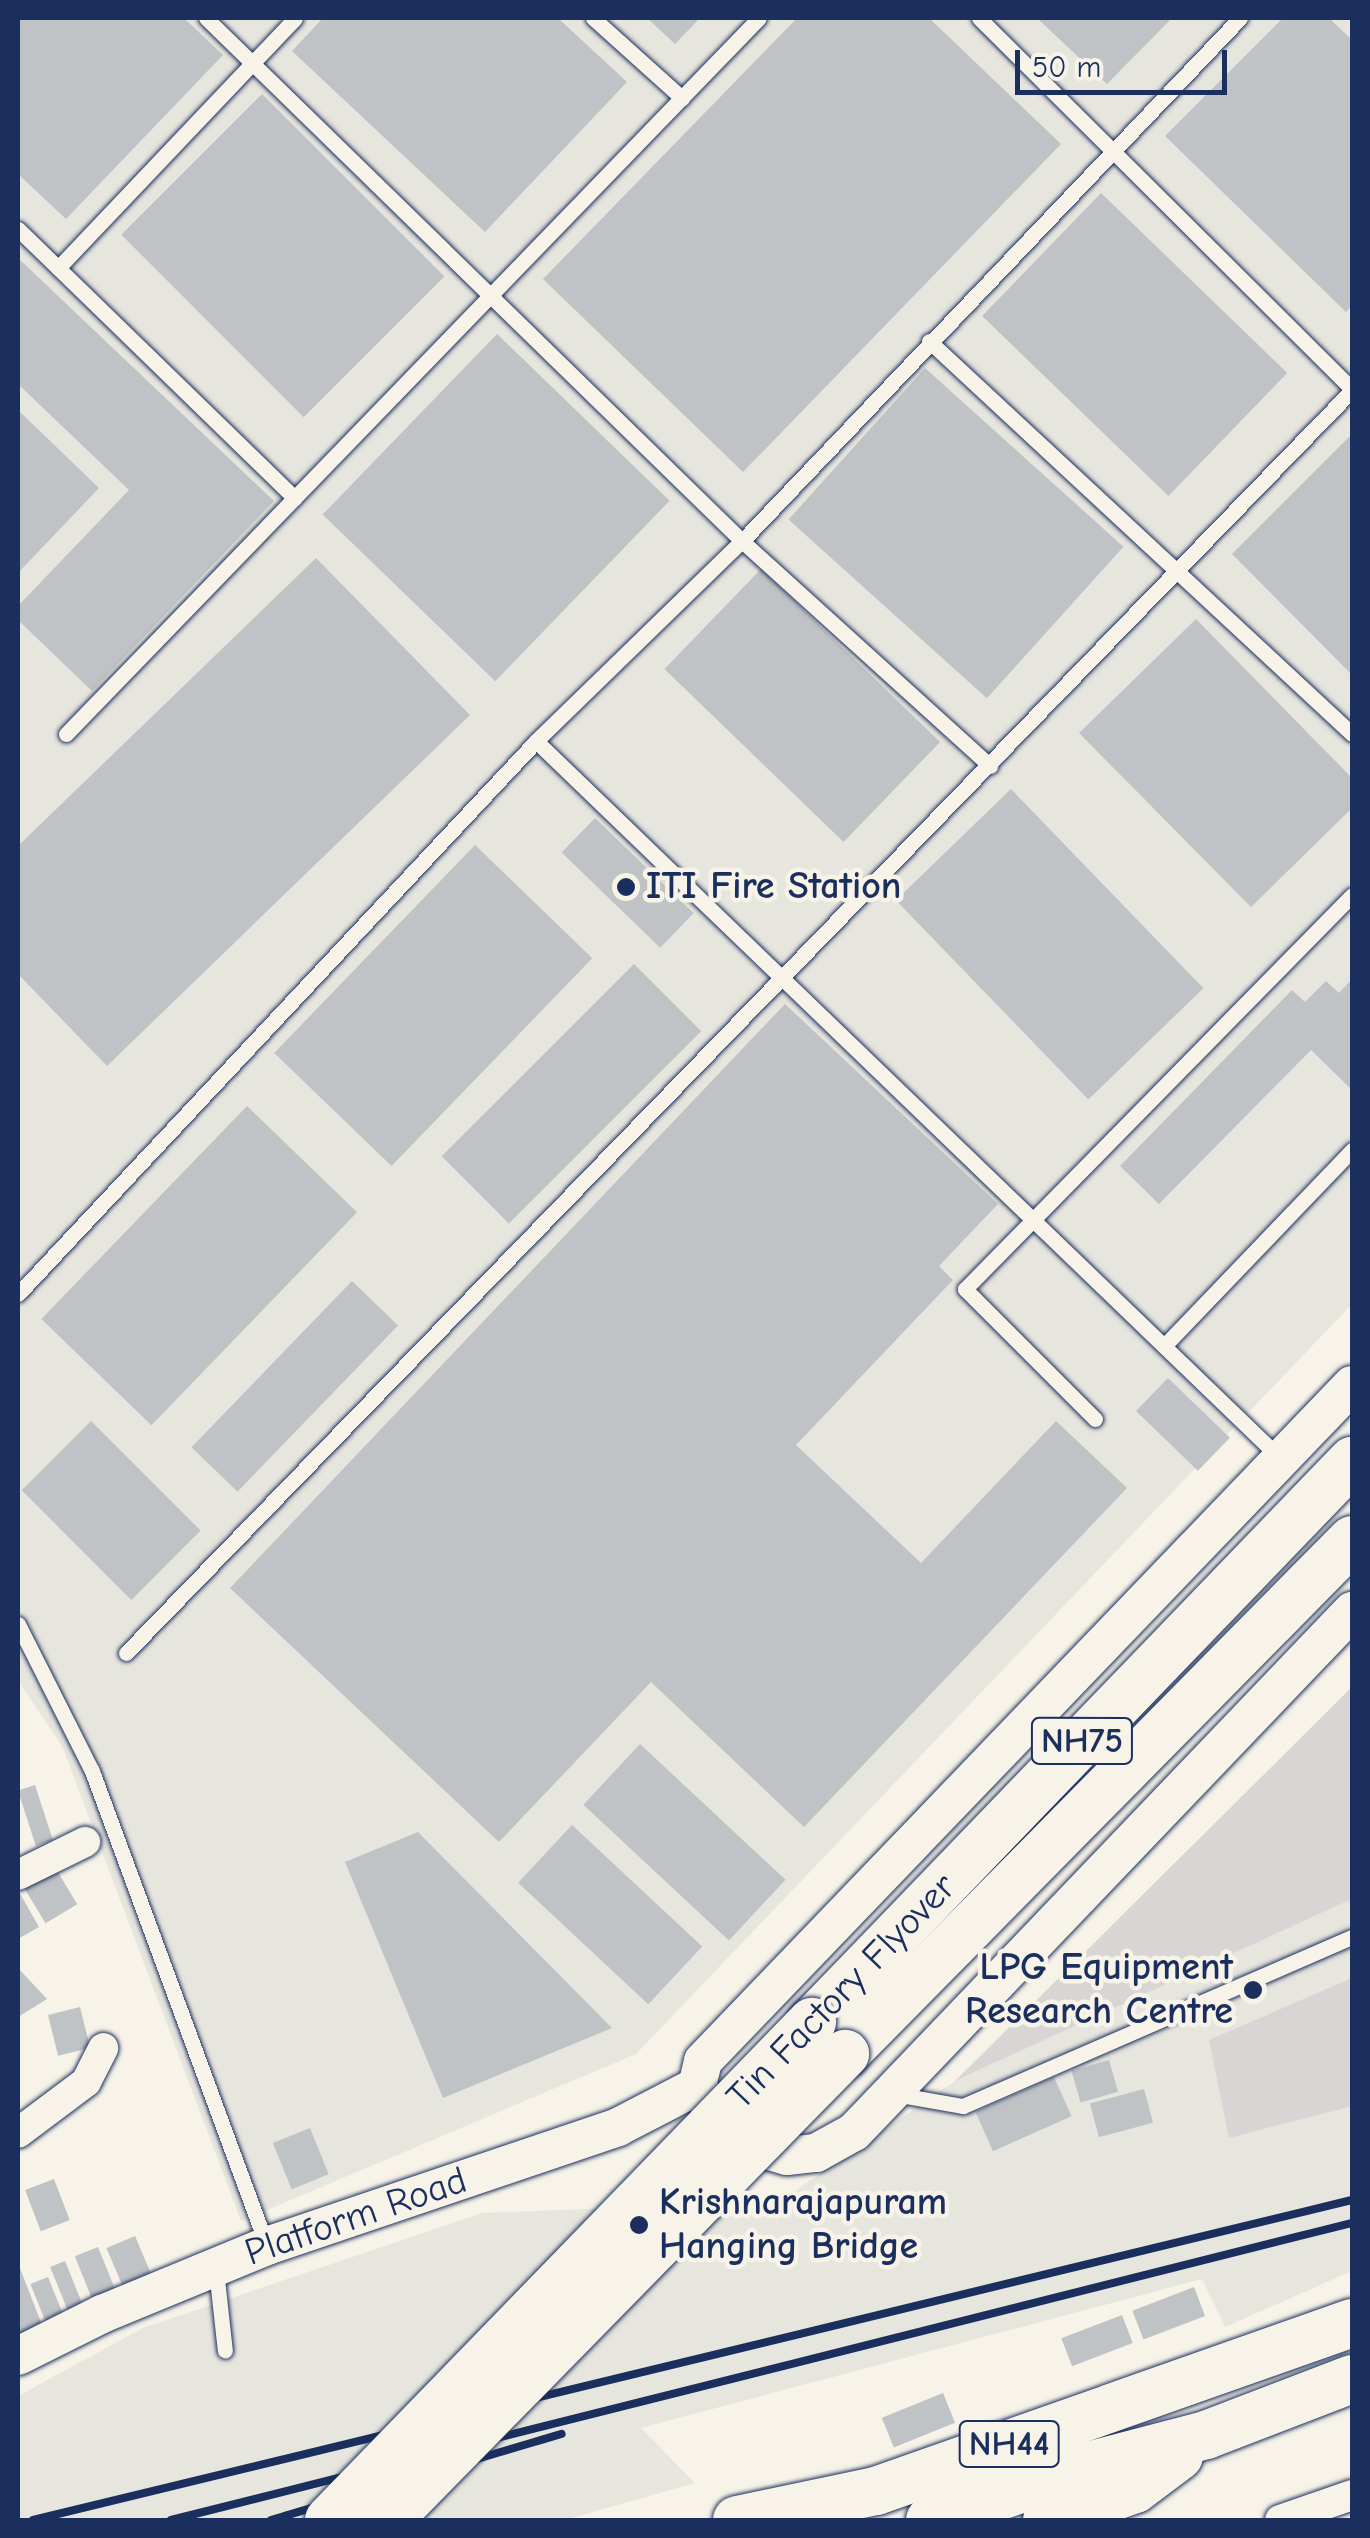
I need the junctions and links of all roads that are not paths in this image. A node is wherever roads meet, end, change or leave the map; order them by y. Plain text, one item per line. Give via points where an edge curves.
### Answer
1 (206, 18) edge
2 (295, 18) edge
3 (593, 18) edge
4 (760, 18) edge
5 (978, 18) edge
6 (1240, 18) edge
7 (252, 63) junction
8 (682, 98) junction
9 (1110, 151) junction
10 (18, 229) edge
11 (58, 268) junction
12 (491, 295) junction
13 (930, 342) junction
14 (1352, 389) edge
15 (295, 498) junction
16 (742, 540) junction
17 (1177, 572) junction
18 (66, 734) dead end
19 (1352, 734) edge
20 (536, 741) junction
21 (990, 766) junction
22 (1352, 895) edge
23 (783, 980) junction
24 (1352, 1150) edge
25 (1031, 1218) junction
26 (18, 1294) edge
27 (1164, 1346) junction
28 (1352, 1385) edge
29 (1096, 1419) dead end
30 (1282, 1460) junction
31 (1352, 1461) edge
32 (1352, 1540) edge
33 (1352, 1611) edge
34 (18, 1624) edge
35 (126, 1653) dead end
36 (85, 1842) dead end
37 (18, 1875) edge
38 (1352, 1936) edge
39 (828, 2038) junction
40 (104, 2048) dead end
41 (697, 2086) junction
42 (893, 2094) junction
43 (18, 2133) edge
44 (268, 2246) junction
45 (216, 2267) junction
46 (1352, 2323) edge
47 (225, 2351) dead end
48 (18, 2356) edge
49 (1352, 2379) edge
50 (1206, 2435) junction
51 (1352, 2495) edge
52 (329, 2520) edge
53 (388, 2520) edge
54 (737, 2520) edge
55 (930, 2520) edge
56 (1048, 2520) edge
57 (1280, 2520) edge

1 - 7 lane
2 - 7 lane
3 - 8 lane
4 - 8 lane
5 - 9 lane
6 - 9 lane
7 - 11 lane
7 - 12 lane
8 - 12 lane
9 - 13 lane
9 - 14 lane
10 - 11 lane
11 - 15 lane
12 - 15 lane
12 - 16 lane
13 - 16 lane
13 - 17 lane
14 - 17 lane
15 - 18 lane
16 - 20 lane
16 - 21 lane
17 - 19 lane
17 - 21 lane
20 - 23 lane
20 - 26 lane
21 - 23 lane
22 - 25 lane
23 - 25 lane
23 - 35 lane
24 - 27 lane
25 - 27 lane
25 - 29 lane via 965,1290
27 - 30 lane
28 - 30 street
30 - 41 street via 704,2061
31 - 39 highway, Tin Factory Flyover / NH75
32 - 39 highway, Tin Factory Flyover / NH75
33 - 42 street
34 - 44 lane via 92,1771
36 - 37 street
38 - 42 lane via 963,2106
39 - 52 highway, Tin Factory Flyover / NH75, bridge
39 - 53 highway, Tin Factory Flyover / NH75, bridge
40 - 43 street via 86,2082
41 - 42 street via 732,2140 788,2156 840,2142
41 - 44 street, Platform Road via 618,2127
44 - 45 street, Platform Road
45 - 47 lane
45 - 48 street, Platform Road
46 - 54 highway, NH44 via 876,2491
49 - 50 highway, NH44
50 - 55 highway, NH44 via 1088,2466
50 - 56 highway via 1135,2489
51 - 57 street

